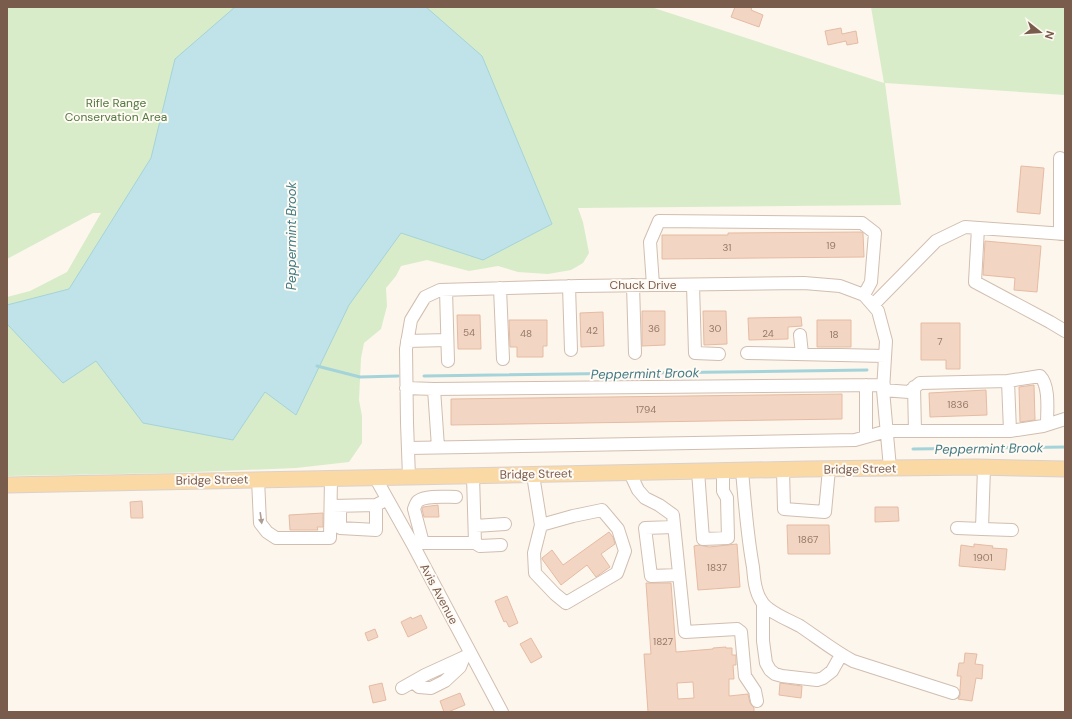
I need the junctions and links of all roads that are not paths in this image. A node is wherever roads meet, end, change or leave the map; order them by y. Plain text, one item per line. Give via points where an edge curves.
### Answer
1 (1060, 158) dead end
2 (978, 228) junction
3 (1062, 234) edge
4 (633, 285) junction
5 (653, 285) junction
6 (693, 285) junction
7 (570, 286) junction
8 (500, 288) junction
9 (446, 290) junction
10 (864, 295) junction
11 (873, 305) junction
12 (1065, 331) edge
13 (800, 335) dead end
14 (447, 340) junction
15 (407, 341) junction
16 (571, 350) dead end
17 (635, 353) dead end
18 (747, 353) dead end
19 (719, 354) dead end
20 (802, 354) junction
21 (886, 356) junction
22 (503, 359) dead end
23 (448, 361) dead end
24 (1008, 380) junction
25 (866, 385) junction
26 (914, 387) junction
27 (406, 388) junction
28 (884, 388) junction
29 (434, 389) junction
30 (1065, 419) edge
31 (1047, 424) junction
32 (887, 430) junction
33 (1010, 430) junction
34 (915, 431) junction
35 (866, 437) junction
36 (408, 448) junction
37 (438, 448) junction
38 (984, 467) junction
39 (890, 468) junction
40 (829, 469) junction
41 (1065, 469) edge
42 (742, 470) junction
43 (783, 470) junction
44 (698, 471) junction
45 (723, 471) junction
46 (630, 473) junction
47 (533, 474) junction
48 (473, 476) junction
49 (375, 477) junction
50 (409, 477) junction
51 (331, 478) junction
52 (258, 479) junction
53 (7, 484) edge
54 (456, 497) dead end
55 (382, 503) junction
56 (335, 506) junction
57 (505, 524) dead end
58 (541, 525) junction
59 (475, 526) junction
60 (674, 527) junction
61 (956, 528) dead end
62 (982, 529) junction
63 (1012, 530) dead end
64 (417, 543) junction
65 (475, 543) junction
66 (500, 545) dead end
67 (678, 575) junction
68 (763, 604) junction
69 (468, 655) junction
70 (841, 655) junction
71 (402, 688) dead end
72 (953, 693) dead end
73 (757, 701) dead end
74 (502, 712) edge

1 - 3 street
2 - 3 street
2 - 11 street via 965,227 936,241
2 - 12 street via 976,282
4 - 5 street, Chuck Drive
4 - 7 street, Chuck Drive
4 - 17 street
5 - 6 street, Chuck Drive
5 - 10 street via 650,242 659,221 862,223 874,233 871,282
6 - 10 street, Chuck Drive via 804,283 840,286
6 - 19 street via 695,353
7 - 8 street, Chuck Drive
7 - 16 street
8 - 9 street, Chuck Drive
8 - 22 street
9 - 14 street
9 - 15 street, Chuck Drive via 440,290 425,298 411,320
10 - 11 street, Chuck Drive
11 - 21 street, Chuck Drive via 878,311 886,341
13 - 20 street
14 - 15 street
14 - 23 street
15 - 27 street, Chuck Drive
18 - 20 street
20 - 21 street
21 - 28 street, Chuck Drive
24 - 26 street via 920,383
24 - 31 street via 1040,376 1043,379 1046,386
24 - 33 street
25 - 28 street
25 - 29 street
25 - 35 street
26 - 28 street via 909,392
26 - 34 street
27 - 29 street
27 - 36 street, Chuck Drive
28 - 32 street, Chuck Drive
29 - 37 street
30 - 31 street
31 - 33 street
32 - 34 street
32 - 35 street
32 - 39 street, Chuck Drive
33 - 34 street
35 - 37 street via 855,440
36 - 37 street
36 - 50 street, Chuck Drive
38 - 39 main road, Bridge Street
38 - 41 main road, Bridge Street
38 - 62 street
39 - 40 main road, Bridge Street
40 - 43 main road, Bridge Street
40 - 43 street via 825,512 784,509
42 - 43 main road, Bridge Street
42 - 45 main road, Bridge Street
42 - 68 street via 751,556 758,596
44 - 45 main road, Bridge Street
44 - 45 street via 703,539 728,538
44 - 46 main road, Bridge Street
46 - 47 main road, Bridge Street
46 - 60 street via 645,498 673,515
47 - 48 main road, Bridge Street
47 - 58 street
48 - 50 main road, Bridge Street
48 - 59 street
49 - 50 main road, Bridge Street
49 - 51 main road, Bridge Street
49 - 55 street, Avis Avenue
51 - 52 main road, Bridge Street
51 - 56 street
52 - 53 main road, Bridge Street
52 -> 56 street via 260,523 276,538 330,538
54 - 64 street via 419,500 414,509
55 - 56 street
55 - 56 street via 376,530 340,528
55 - 64 street, Avis Avenue
57 - 59 street
58 - 58 street via 534,553 536,573 566,603 617,573 625,551 618,529 602,510
59 - 65 street
60 - 67 street
60 - 67 street via 645,528 651,576
61 - 62 street
62 - 63 street
64 - 65 street
64 - 69 street, Avis Avenue
65 - 66 street via 480,546
67 - 73 street via 685,632 737,629 741,632 745,676 755,691
68 - 70 street
68 - 70 street via 766,663 775,674 816,680 823,678 832,671
69 - 71 street
69 - 74 street, Avis Avenue
70 - 72 street via 864,665

